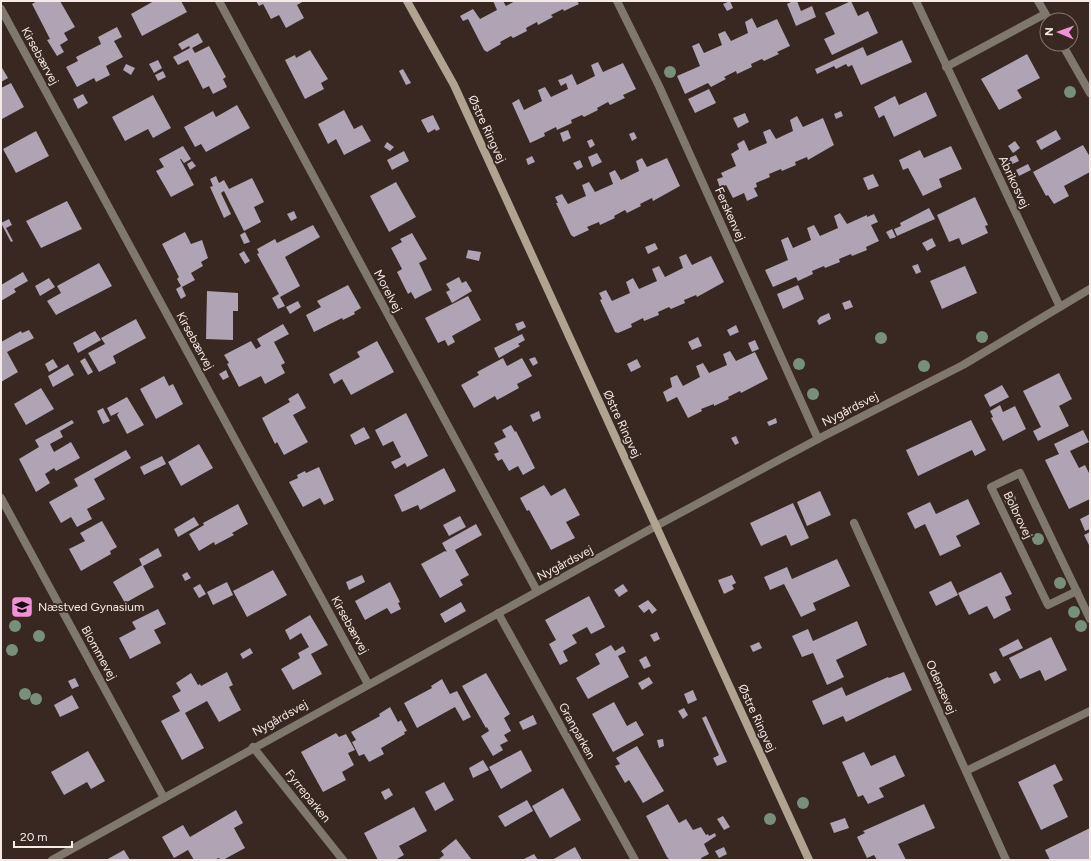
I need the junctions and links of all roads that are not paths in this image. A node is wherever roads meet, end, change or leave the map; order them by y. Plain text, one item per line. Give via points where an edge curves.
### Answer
1 (219, 1) edge
2 (407, 1) edge
3 (617, 1) edge
4 (916, 1) edge
5 (1038, 1) edge
6 (1, 9) edge
7 (1044, 12) edge
8 (1039, 21) edge
9 (1067, 52) edge
10 (946, 68) junction
11 (1090, 93) edge
12 (1090, 289) edge
13 (1060, 307) junction
14 (818, 439) junction
15 (1, 498) edge
16 (854, 523) dead end
17 (656, 526) junction
18 (1077, 591) junction
19 (537, 592) junction
20 (498, 613) junction
21 (1090, 619) edge
22 (368, 684) junction
23 (1090, 711) edge
24 (253, 747) junction
25 (966, 771) junction
26 (164, 798) junction
27 (52, 860) edge
28 (343, 860) edge
29 (636, 860) edge
30 (810, 860) edge
31 (1006, 860) edge

1 - 19 street, Morelvej
2 - 17 street, Østre Ringvej via 454,86
3 - 14 street, Ferskenvej via 659,86
4 - 10 street, Abrikosvej
5 - 7 street
6 - 22 street, Kirsebærvej
8 - 10 street
9 - 11 street
10 - 13 street, Abrikosvej
12 - 13 street, Nygårdsvej
13 - 14 street, Nygårdsvej via 963,365
14 - 17 street, Nygårdsvej
15 - 26 street, Blommevej
16 - 25 street, Odensevej
17 - 19 street, Nygårdsvej
17 - 30 street, Østre Ringvej
18 - 18 street, Bolbrovej via 1020,473 992,487 1048,605
18 - 21 street, Bolbrovej
19 - 20 street, Nygårdsvej
20 - 22 street, Nygårdsvej
20 - 29 street, Granparken
22 - 24 street, Nygårdsvej
23 - 25 street
24 - 26 street, Nygårdsvej
24 - 28 street, Fyrreparken
25 - 31 street, Odensevej
26 - 27 street, Nygårdsvej

